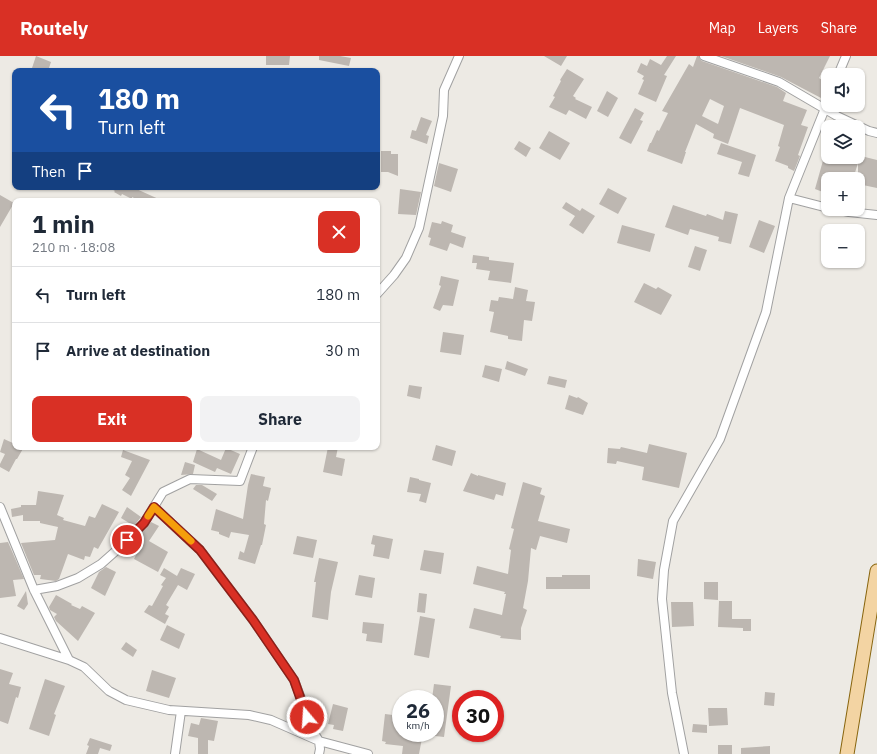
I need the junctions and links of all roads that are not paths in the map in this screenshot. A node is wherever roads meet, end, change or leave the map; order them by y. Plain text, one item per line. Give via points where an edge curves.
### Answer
1 (459, 56) edge
2 (704, 56) edge
3 (846, 56) edge
4 (841, 68) edge
5 (821, 107) edge
6 (824, 112) edge
7 (831, 112) edge
8 (877, 133) edge
9 (789, 198) junction
10 (821, 206) edge
11 (865, 214) edge
12 (877, 215) edge
13 (380, 290) edge
14 (252, 450) edge
15 (0, 507) edge
16 (154, 507) junction
17 (877, 570) edge
18 (34, 590) junction
19 (872, 625) edge
20 (0, 638) edge
21 (68, 660) junction
22 (181, 711) junction
23 (319, 740) junction
24 (175, 754) edge
25 (319, 754) edge
26 (368, 754) edge
27 (684, 754) edge
28 (847, 754) edge

1 - 13 street via 444,90 443,116 419,228 406,258
2 - 5 street via 779,82
3 - 4 street
6 - 9 street
7 - 8 street
9 - 10 street
9 - 27 street via 766,312 720,439 673,521 664,570 662,599 672,693
11 - 12 street
14 - 16 street via 240,481 190,479 163,492
15 - 18 street
16 - 18 street via 144,523 101,564 78,578 57,586
16 - 23 street via 200,550 253,620 294,680 309,725
17 - 19 main road
18 - 21 street
19 - 28 main road
20 - 21 street
21 - 22 street via 84,667 117,696
22 - 23 street via 249,715 271,720
22 - 24 street
23 - 25 street
23 - 26 street

